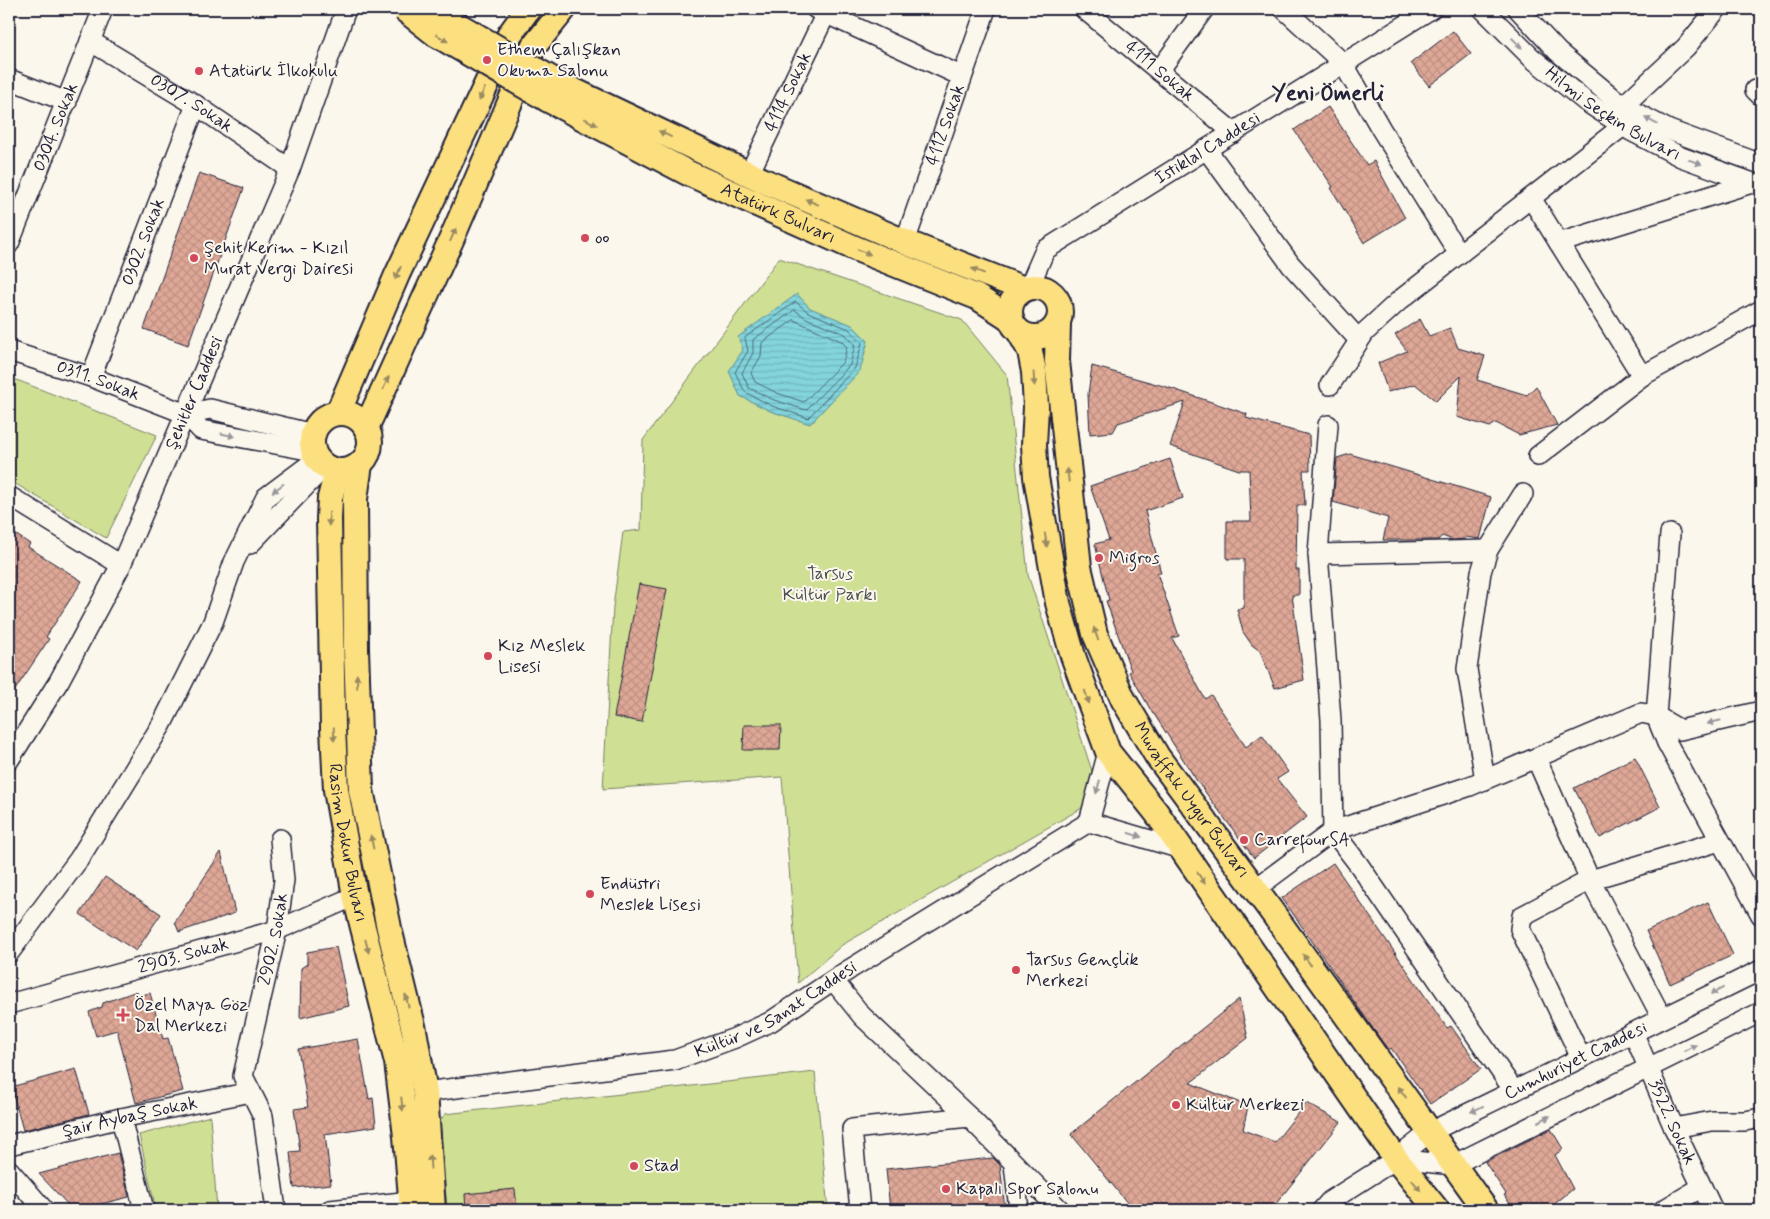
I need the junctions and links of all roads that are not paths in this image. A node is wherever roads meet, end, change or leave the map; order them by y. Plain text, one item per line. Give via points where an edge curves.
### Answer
1 (103, 9) edge
2 (346, 9) edge
3 (404, 9) edge
4 (436, 9) edge
5 (528, 9) edge
6 (564, 9) edge
7 (986, 9) edge
8 (1084, 9) edge
9 (1204, 9) edge
10 (1284, 9) edge
11 (1431, 9) edge
12 (1483, 9) edge
13 (1518, 9) edge
14 (1716, 9) edge
15 (823, 10) edge
16 (90, 41) junction
17 (1343, 63) junction
18 (1160, 71) junction
19 (961, 76) junction
20 (9, 80) edge
21 (554, 92) junction
22 (67, 102) junction
23 (196, 106) junction
24 (1623, 106) junction
25 (1623, 126) junction
26 (1234, 133) junction
27 (1206, 150) junction
28 (1761, 164) edge
29 (290, 169) junction
30 (749, 174) junction
31 (1756, 184) edge
32 (1531, 198) junction
33 (905, 242) junction
34 (1559, 243) junction
35 (9, 244) edge
36 (1460, 254) junction
37 (1026, 288) junction
38 (1761, 310) edge
39 (1058, 324) junction
40 (1016, 326) junction
41 (1359, 340) junction
42 (9, 350) edge
43 (1642, 376) junction
44 (91, 377) junction
45 (1330, 385) dead end
46 (338, 413) junction
47 (186, 414) junction
48 (1328, 425) dead end
49 (366, 428) junction
50 (321, 456) junction
51 (1538, 456) dead end
52 (360, 464) junction
53 (1523, 494) dead end
54 (9, 496) edge
55 (1670, 534) dead end
56 (1488, 550) junction
57 (1318, 554) junction
58 (121, 565) junction
59 (1761, 711) edge
60 (1656, 716) junction
61 (1108, 752) junction
62 (1536, 758) junction
63 (9, 760) edge
64 (1484, 780) junction
65 (1088, 822) junction
66 (1333, 831) junction
67 (280, 839) dead end
68 (1720, 841) junction
69 (1181, 849) junction
70 (1590, 880) junction
71 (1255, 889) junction
72 (354, 896) junction
73 (1761, 915) edge
74 (277, 930) junction
75 (9, 953) edge
76 (1761, 970) edge
77 (834, 980) junction
78 (9, 1004) edge
79 (1761, 1012) edge
80 (1662, 1018) junction
81 (1634, 1032) junction
82 (1581, 1058) junction
83 (1648, 1068) junction
84 (1514, 1091) junction
85 (251, 1092) junction
86 (425, 1092) junction
87 (969, 1117) junction
88 (121, 1118) junction
89 (1761, 1118) edge
90 (1674, 1128) junction
91 (1430, 1132) junction
92 (9, 1145) edge
93 (1396, 1159) junction
94 (1014, 1164) junction
95 (1453, 1164) junction
96 (9, 1170) edge
97 (1702, 1187) junction
98 (412, 1206) edge
99 (44, 1210) edge
100 (144, 1210) edge
101 (276, 1210) edge
102 (330, 1210) edge
103 (434, 1210) edge
104 (860, 1210) edge
105 (1019, 1210) edge
106 (1060, 1210) edge
107 (1322, 1210) edge
108 (1437, 1210) edge
109 (1486, 1210) edge
110 (1663, 1210) edge
111 (1713, 1210) edge

1 - 16 street, 0304. Sokak
2 - 29 street, Şehitler Caddesi
3 -> 21 main road, bridge via 437,36
4 - 21 main road, bridge
5 -> 46 main road via 510,34 397,275
49 -> 6 main road via 534,46
7 - 19 street, 4112 Sokak
8 - 18 street, 4111 Sokak
9 - 18 street
10 - 17 street
11 - 17 street, İstiklal Caddesi
12 -> 25 street, Hilmi Seçkin Bulvarı via 1532,58 1585,101
13 - 24 street, Hilmi Seçkin Bulvarı via 1558,52
14 - 24 street via 1686,47
15 - 19 street
15 - 30 street, 4114 Sokak
16 - 22 street, 0304. Sokak
16 - 23 street, 0307. Sokak
17 - 26 street, İstiklal Caddesi
17 - 36 street via 1381,130
18 - 26 street, 4111 Sokak
19 - 33 street, 4112 Sokak
20 - 22 street
30 -> 21 main road, Atatürk Bulvarı
21 -> 40 main road, Atatürk Bulvarı via 688,173 857,249 977,297
22 - 35 street, 0304. Sokak
23 - 29 street, 0307. Sokak
23 - 44 street, 0302. Sokak
28 -> 24 street, Hilmi Seçkin Bulvarı via 1669,130
25 -> 31 street, Hilmi Seçkin Bulvarı via 1681,156
25 - 32 street
26 - 27 street, İstiklal Caddesi
27 - 37 street, İstiklal Caddesi via 1045,250
27 - 41 street via 1291,265
29 - 47 street, Şehitler Caddesi
33 -> 30 main road, Atatürk Bulvarı
31 - 34 street
32 - 34 street
32 - 36 street
37 -> 33 main road, Atatürk Bulvarı
34 - 43 street
36 - 41 street via 1400,300
37 - 39 main road via 1037,286 1053,293 1061,308
37 - 40 main road via 1013,298 1009,312
38 - 43 street
39 - 40 main road via 1045,336 1036,337
71 -> 39 main road, Muvaffak Uygur Bulvarı via 1157,756 1123,698 1095,634 1079,567 1056,358
40 -> 61 main road, Muvaffak Uygur Bulvarı via 1030,351 1034,372 1036,476 1058,603 1073,656
41 - 45 street
42 - 44 street, 0311. Sokak
43 - 51 street
44 - 47 street, 0311. Sokak
46 - 49 main road via 354,416
46 - 50 main road via 325,418 316,428
47 - 50 street via 210,408
47 - 58 street, Şehitler Caddesi
48 - 57 street
49 - 52 main road via 370,443 366,458
50 - 52 main road via 345,471
50 -> 72 main road, Rasim Dokur Bulvarı via 330,498 336,790
50 - 75 street via 266,497 234,562 213,622 162,724 79,859
86 -> 52 main road via 361,790 355,509
53 - 56 street
54 - 58 street
55 - 60 street
56 - 57 street
56 - 64 street via 1467,669
57 - 66 street via 1331,720
58 - 63 street, Şehitler Caddesi via 58,681
59 -> 60 street via 1680,730
60 - 62 street via 1641,713
60 - 68 street via 1667,743
61 -> 65 street
61 - 69 main road, Muvaffak Uygur Bulvarı
62 - 64 street
62 - 70 street
64 - 66 street
65 -> 69 street
65 - 77 street, Kültür ve Sanat Caddesi
66 - 71 street
66 - 84 street
67 - 74 street, 2902. Sokak via 284,880
68 - 70 street
68 - 73 street
69 -> 93 main road, Muvaffak Uygur Bulvarı
70 - 80 street
70 - 82 street via 1522,916 1520,929
91 -> 71 main road, Muvaffak Uygur Bulvarı
72 - 74 street, 2903. Sokak
72 -> 98 main road, Rasim Dokur Bulvarı via 397,1062
74 - 78 street, 2903. Sokak
74 - 85 street, 2902. Sokak via 242,1076
76 -> 80 street, Cumhuriyet Caddesi
77 - 86 street, Kültür ve Sanat Caddesi via 770,1022 675,1060
77 - 87 street via 862,1016
83 -> 79 street
80 - 81 street, Cumhuriyet Caddesi
81 - 82 street, Cumhuriyet Caddesi
81 - 83 street, 3522. Sokak
82 - 84 street, Cumhuriyet Caddesi
83 - 90 street, 3522. Sokak
95 -> 83 street
84 -> 91 street, Cumhuriyet Caddesi
85 - 88 street, Şair Aybaş Sokak
85 - 101 street, 2902. Sokak via 263,1116
103 -> 86 main road
87 - 94 street
87 - 104 street via 852,1129
88 - 92 street, Şair Aybaş Sokak
88 - 100 street
89 - 90 street via 1712,1121
90 - 97 street, 3522. Sokak
91 - 93 street, Cumhuriyet Caddesi
91 - 95 main road, Muvaffak Uygur Bulvarı
93 - 95 street
93 - 107 street, Cumhuriyet Caddesi via 1330,1201
93 -> 108 main road, Muvaffak Uygur Bulvarı
94 - 105 street
94 - 106 street
95 - 109 main road, Muvaffak Uygur Bulvarı
96 - 99 street
97 - 110 street
97 - 111 street, 3522. Sokak
98 - 102 street

